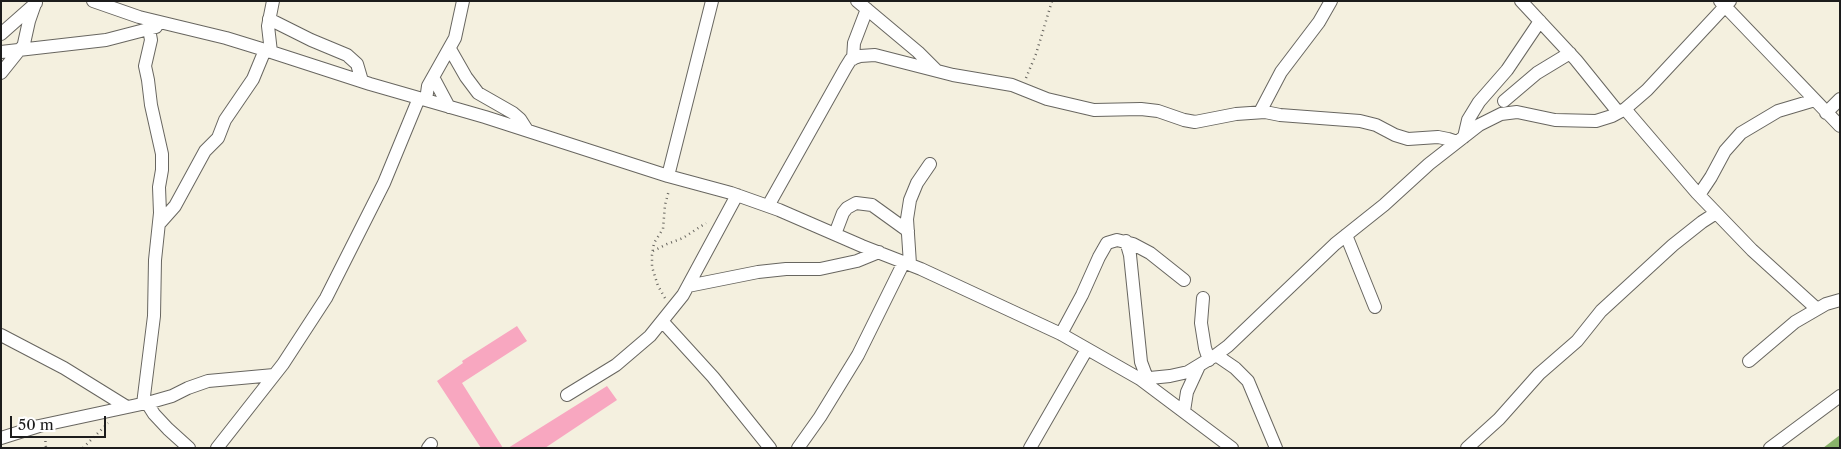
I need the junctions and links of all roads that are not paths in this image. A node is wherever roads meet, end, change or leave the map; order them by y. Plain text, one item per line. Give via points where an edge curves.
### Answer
1 (93, 1) edge
2 (273, 1) edge
3 (463, 1) edge
4 (712, 1) edge
5 (1331, 1) edge
6 (1521, 1) edge
7 (36, 2) edge
8 (1725, 3) edge
9 (862, 5) edge
10 (269, 19) junction
11 (1540, 21) junction
12 (167, 24) junction
13 (149, 29) junction
14 (1, 34) edge
15 (22, 48) junction
16 (450, 49) junction
17 (268, 51) junction
18 (1, 52) edge
19 (1570, 53) junction
20 (853, 59) junction
21 (937, 70) junction
22 (1, 73) edge
23 (433, 77) junction
24 (362, 81) junction
25 (1492, 88) junction
26 (422, 99) junction
27 (1840, 99) edge
28 (1815, 100) junction
29 (1504, 101) junction
30 (449, 107) junction
31 (1621, 111) junction
32 (1260, 112) junction
33 (1517, 112) junction
34 (1826, 113) junction
35 (1840, 126) edge
36 (526, 130) junction
37 (1460, 140) junction
38 (930, 164) dead end
39 (672, 177) junction
40 (737, 195) junction
41 (1699, 195) junction
42 (768, 206) junction
43 (1716, 213) junction
44 (159, 224) junction
45 (908, 230) junction
46 (835, 234) junction
47 (1346, 235) junction
48 (1126, 241) junction
49 (879, 252) junction
50 (907, 263) junction
51 (1184, 280) dead end
52 (688, 286) junction
53 (1203, 298) dead end
54 (1840, 300) edge
55 (1375, 307) dead end
56 (1817, 309) junction
57 (662, 321) junction
58 (1061, 334) junction
59 (1, 335) edge
60 (1087, 349) junction
61 (1208, 360) junction
62 (1749, 360) dead end
63 (274, 375) junction
64 (1143, 378) junction
65 (567, 394) dead end
66 (1840, 396) edge
67 (145, 403) junction
68 (125, 407) junction
69 (1184, 411) junction
70 (1, 438) edge
71 (189, 448) edge
72 (216, 448) edge
73 (770, 448) edge
74 (798, 448) edge
75 (1030, 448) edge
76 (1232, 448) edge
77 (1276, 448) edge
78 (1467, 448) edge
79 (1770, 448) edge

1 - 12 street
2 - 10 street
3 - 16 street
4 - 39 street
5 - 32 street via 1281,72
6 - 11 street
7 - 14 street
7 - 15 street
8 - 28 street
8 - 31 street via 1647,90
9 - 20 street
9 - 21 street
10 - 17 street
10 - 24 street via 347,55 357,64
11 - 19 street
11 - 25 street
12 - 13 street
12 - 17 street
13 - 15 street via 106,40
13 - 44 street via 151,47 145,66 162,154
15 - 18 street
15 - 22 street
16 - 23 street
16 - 36 street via 478,93 513,113
17 - 24 street
17 - 44 street via 254,79 225,120 218,138 205,151 176,206
19 - 29 street via 1537,73
19 - 31 street
20 - 21 street via 875,55
20 - 42 street via 850,59
21 - 32 street via 1012,85 1047,99 1094,110 1158,111 1195,122
23 - 26 street
23 - 30 street
24 - 26 street
25 - 29 street
25 - 37 street via 1479,102
26 - 30 street
26 - 63 street via 384,184 326,298
27 - 34 street
28 - 34 street
28 - 41 street via 1778,111 1741,133 1725,151
29 - 33 street
30 - 36 street
31 - 33 street via 1596,122 1555,120
31 - 41 street
32 - 37 street via 1360,122 1376,125 1408,139 1438,137
33 - 37 street via 1501,114
34 - 35 street
36 - 39 street
37 - 47 street
38 - 45 street via 910,200 906,219
39 - 40 street
40 - 42 street
40 - 52 street
41 - 43 street
42 - 46 street
43 - 56 street
43 - 78 street via 1673,245 1601,311 1578,341 1539,374 1499,419
44 - 67 street
45 - 46 street via 872,206 856,203 843,213
45 - 50 street
46 - 49 street
47 - 55 street
47 - 61 street via 1228,346
48 - 51 street via 1150,253
48 - 58 street via 1107,243
48 - 64 street
49 - 50 street
49 - 52 street via 826,268 758,272
50 - 58 street
50 - 74 street via 858,355
52 - 57 street
53 - 61 street via 1201,323
54 - 56 street
56 - 62 street via 1795,322
57 - 65 street via 650,336 616,365
57 - 73 street via 713,377
58 - 60 street
59 - 68 street via 64,368
60 - 64 street
60 - 75 street
61 - 64 street via 1188,372
61 - 69 street via 1189,386
61 - 77 street via 1235,368 1248,381
63 - 67 street via 208,381
63 - 72 street
64 - 69 street
66 - 79 street
67 - 68 street
67 - 71 street
68 - 70 street
69 - 76 street

